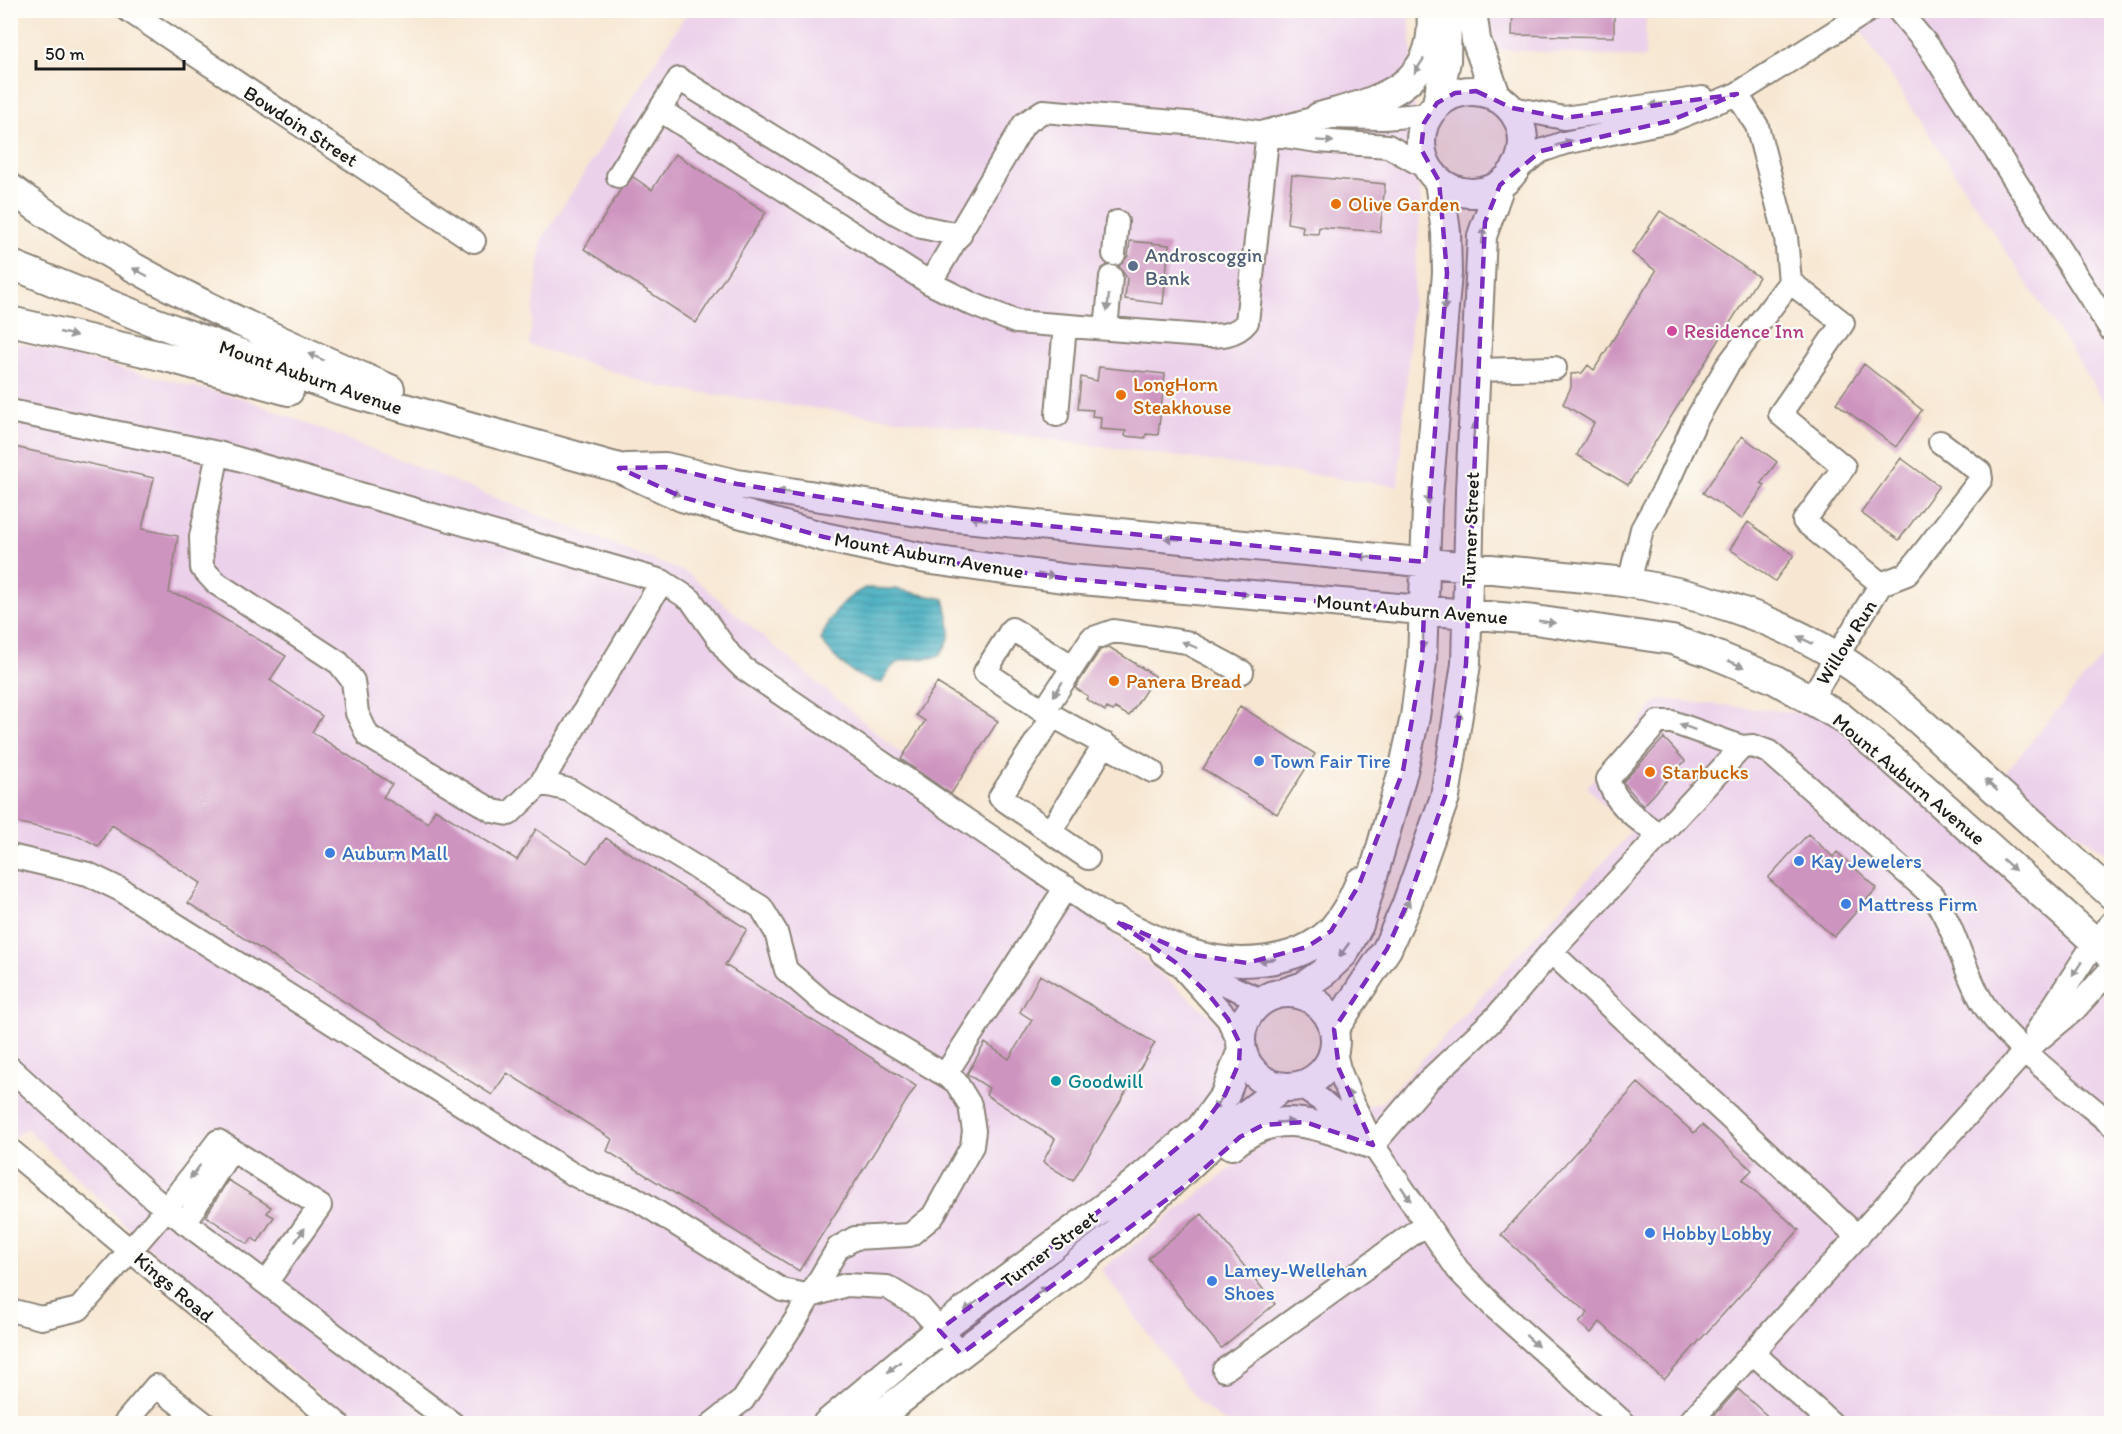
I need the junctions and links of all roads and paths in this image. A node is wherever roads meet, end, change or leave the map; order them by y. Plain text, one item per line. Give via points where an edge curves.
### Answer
1 (128, 10) edge
2 (1431, 10) edge
3 (1446, 10) edge
4 (1472, 10) edge
5 (1869, 10) edge
6 (1898, 10) edge
7 (1737, 94) junction
8 (1504, 103) junction
9 (1434, 109) junction
10 (660, 110) junction
11 (1319, 117) junction
12 (1268, 131) junction
13 (1433, 174) junction
14 (618, 176) dead end
15 (1507, 178) junction
16 (10, 189) edge
17 (1117, 222) dead end
18 (960, 235) junction
19 (474, 241) dead end
20 (1114, 254) dead end
21 (10, 264) edge
22 (1111, 277) dead end
23 (1790, 282) junction
24 (930, 283) junction
25 (10, 321) edge
26 (1065, 326) junction
27 (1106, 329) junction
28 (2112, 332) edge
29 (1555, 368) dead end
30 (1477, 370) junction
31 (10, 411) edge
32 (1057, 415) dead end
33 (505, 438) junction
34 (1940, 442) dead end
35 (218, 453) junction
36 (619, 468) junction
37 (1425, 562) junction
38 (1468, 566) junction
39 (662, 581) junction
40 (1629, 583) junction
41 (1881, 584) junction
42 (1424, 611) junction
43 (1467, 615) junction
44 (1837, 657) junction
45 (1066, 662) junction
46 (1242, 672) dead end
47 (1810, 700) junction
48 (1049, 714) junction
49 (1105, 744) junction
50 (1742, 747) junction
51 (1152, 771) dead end
52 (1403, 771) junction
53 (541, 783) junction
54 (1050, 832) junction
55 (1660, 836) junction
56 (10, 856) edge
57 (1088, 858) dead end
58 (1066, 887) junction
59 (2112, 895) edge
60 (1116, 921) junction
61 (2106, 940) edge
62 (1551, 952) junction
63 (1175, 962) junction
64 (2112, 968) edge
65 (1272, 996) junction
66 (1334, 1038) junction
67 (1241, 1047) junction
68 (2026, 1050) junction
69 (10, 1068) edge
70 (945, 1075) junction
71 (1291, 1087) junction
72 (2112, 1125) edge
73 (1373, 1145) junction
74 (10, 1149) edge
75 (231, 1150) junction
76 (167, 1208) junction
77 (185, 1223) junction
78 (1426, 1224) junction
79 (1116, 1234) junction
80 (1858, 1236) junction
81 (130, 1251) junction
82 (266, 1284) junction
83 (811, 1296) junction
84 (10, 1310) edge
85 (939, 1330) junction
86 (1753, 1353) junction
87 (961, 1354) junction
88 (1224, 1370) dead end
89 (124, 1424) edge
90 (205, 1424) edge
91 (338, 1424) edge
92 (453, 1424) edge
93 (712, 1424) edge
94 (826, 1424) edge
95 (869, 1424) edge
96 (1625, 1424) edge
97 (1688, 1424) edge
98 (1832, 1424) edge

1 - 19 street, Bowdoin Street
2 -> 11 main road via 1430,40 1424,61 1405,86 1370,103
3 - 9 main road via 1446,61
4 - 8 main road via 1476,40
5 - 7 street
6 - 28 street via 1929,47
7 -> 8 street via 1563,118
15 -> 7 street via 1541,151 1668,121
7 - 23 street via 1757,126 1786,237
8 - 9 main road via 1476,91 1455,93
8 - 15 main road via 1521,128 1523,146
9 - 11 street via 1384,118
9 - 13 main road via 1424,123 1421,149
10 - 14 street
10 - 18 street via 679,79 896,213 922,227
10 - 24 street
11 - 12 street
12 -> 13 street via 1318,141 1388,146
12 - 18 street via 1043,111 1024,124
12 - 27 street via 1250,311 1242,328 1223,336
13 - 15 main road via 1449,188 1474,193
13 -> 37 main road, Turner Street via 1446,232 1448,273
30 -> 15 main road, Turner Street via 1482,236
33 -> 16 main road via 208,307 125,264
17 - 20 street
18 - 24 street
21 - 33 main road, Mount Auburn Avenue via 261,363
22 -> 27 street
23 - 40 street via 1727,366 1695,422 1642,529
23 - 41 street, Willow Run via 1843,323 1780,414 1844,467 1804,521
24 - 26 street via 1016,322
25 -> 33 main road via 170,358 328,402
26 - 27 street
26 - 32 street
29 - 30 street
38 -> 30 main road, Turner Street
31 - 35 street
33 - 36 main road, Mount Auburn Avenue
34 - 41 street via 1980,472 1981,479 1907,574
35 - 39 street
35 - 53 street via 201,537 202,568 216,583 339,663 353,681 357,713 368,736 493,811 509,814
37 -> 36 main road, Mount Auburn Avenue via 944,516 737,484 665,467
36 -> 42 main road, Mount Auburn Avenue via 682,497 824,537 932,560 1070,579
37 - 38 main road, Mount Auburn Avenue
37 - 42 main road, Turner Street
38 - 40 main road, Mount Auburn Avenue
38 - 43 main road, Turner Street
39 - 53 street
39 - 58 street via 692,600 743,668
44 -> 40 main road, Mount Auburn Avenue via 1712,600
41 - 44 street, Willow Run
42 - 43 main road, Mount Auburn Avenue
42 -> 52 main road, Turner Street via 1421,673
43 -> 47 main road, Mount Auburn Avenue via 1535,620 1672,640 1774,679
66 -> 43 main road, Turner Street via 1387,949 1442,808 1466,664
44 - 47 street, Willow Run
59 -> 44 main road, Mount Auburn Avenue via 1932,731
46 -> 45 street via 1186,642 1114,631 1091,639
45 -> 48 street
45 - 48 street via 1012,628 985,672
47 -> 61 main road, Mount Auburn Avenue via 1841,717
48 - 49 street
48 - 54 street via 1000,797
49 - 51 street
49 - 54 street
50 - 55 street
50 -> 55 street via 1672,722 1658,722 1608,779 1611,792 1630,813
50 - 68 street via 1769,752 1934,897 1980,999
52 -> 60 main road via 1347,910 1331,931 1308,947 1277,959 1237,962 1189,954
52 -> 65 main road, Turner Street via 1359,925 1344,953 1304,986
53 - 70 street via 569,790 761,907 776,932 786,970 823,1002
54 - 57 street
55 - 62 street
56 - 83 street via 88,874 121,890 569,1172 633,1197 782,1290
58 - 60 street
58 - 70 street
60 - 63 street
61 -> 68 street
62 - 73 street via 1496,1017 1427,1082
62 - 80 street
63 - 65 street
63 - 67 street via 1228,1019
64 - 68 street via 2074,1010
65 - 66 main road via 1306,996 1321,1006
65 - 67 main road, Turner Street via 1249,1012 1243,1023
66 - 71 main road, Turner Street via 1321,1073
73 -> 66 street via 1342,1078
67 - 71 main road via 1249,1068 1259,1077
67 -> 85 main road, Turner Street via 1225,1095 1201,1128 1122,1194
68 - 72 street
68 - 80 street
69 - 76 street
70 - 83 street via 956,1082 970,1105 974,1131 972,1146 933,1216 910,1235 855,1238 838,1248
71 - 73 street via 1321,1100
71 - 79 main road, Turner Street via 1232,1126
73 -> 78 street
79 -> 73 main road via 1182,1188 1240,1137 1263,1125 1305,1122
74 - 81 street, Kings Road
75 -> 76 street via 218,1141
75 - 77 street
82 -> 75 street via 320,1206
76 - 77 street
76 - 81 street
77 - 82 street
78 - 88 street
78 -> 96 street via 1458,1270
87 -> 79 main road, Turner Street
80 - 86 street
81 - 84 street via 79,1309 41,1318
81 - 91 street, Kings Road
82 - 92 street
83 - 85 street via 846,1285 887,1287 920,1307
83 - 93 street via 743,1400
85 - 87 street
85 -> 94 main road, Turner Street
86 - 97 street
86 - 98 street
87 - 95 main road, Turner Street
89 - 90 street via 156,1386

